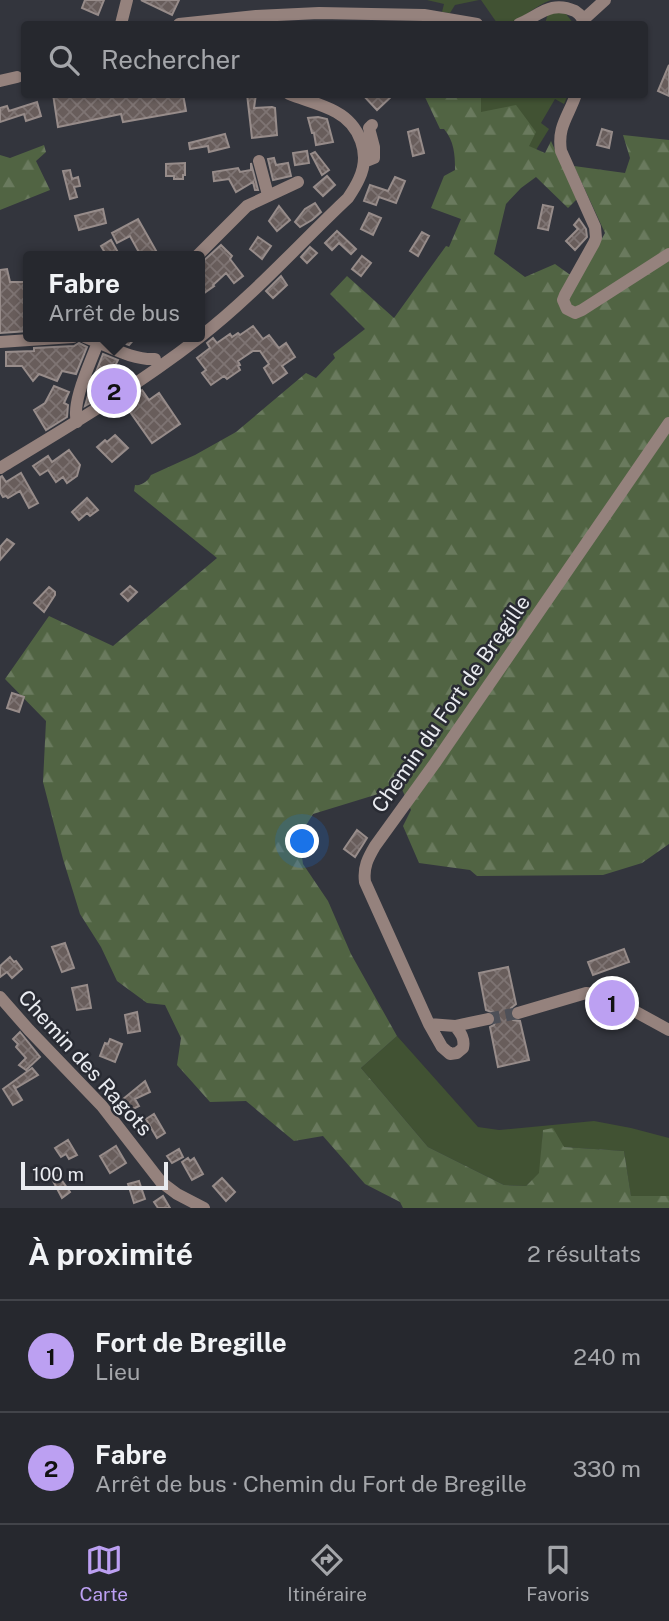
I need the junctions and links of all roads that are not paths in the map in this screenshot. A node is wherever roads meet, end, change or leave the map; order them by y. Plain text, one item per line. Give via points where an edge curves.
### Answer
1 (127, 0) edge
2 (605, 0) edge
3 (570, 3) edge
4 (122, 21) edge
5 (208, 21) edge
6 (459, 21) edge
7 (524, 21) edge
8 (583, 21) edge
9 (584, 21) edge
10 (21, 76) edge
11 (0, 81) edge
12 (299, 98) edge
13 (574, 98) edge
14 (372, 125) dead end
15 (259, 161) dead end
16 (364, 162) junction
17 (298, 182) dead end
18 (268, 195) junction
19 (202, 251) edge
20 (669, 254) edge
21 (205, 333) edge
22 (23, 340) edge
23 (0, 342) edge
24 (98, 342) joint
25 (193, 342) edge
26 (155, 359) dead end
27 (77, 422) junction
28 (669, 423) edge
29 (0, 468) edge
30 (0, 997) edge
31 (518, 1013) tunnel mouth
32 (488, 1019) tunnel mouth
33 (429, 1024) junction
34 (455, 1026) junction
35 (669, 1030) edge
36 (204, 1208) edge

1 - 4 street
2 - 9 street
3 - 7 street via 555,3
3 - 8 street
5 - 6 street via 319,13 424,15
10 - 11 street
12 - 16 street via 336,112 352,125 362,143
13 - 20 street via 559,139 596,238 565,295 567,309 582,310
14 - 16 street via 374,158
15 - 18 street
16 - 21 street via 348,198
17 - 18 street
18 - 19 street via 247,206
22 - 23 street
24 - 26 street via 146,360
24 - 27 street via 75,414
25 - 27 street
27 - 29 street
28 - 33 street, Chemin du Fort de Bregille via 367,860 365,882
30 - 36 street, Chemin des Ragots via 102,1106 162,1182
31 - 35 street via 586,993 605,995
32 - 34 street
33 - 34 street
33 - 34 street, Chemin du Fort de Bregille via 450,1054 457,1053 464,1043

